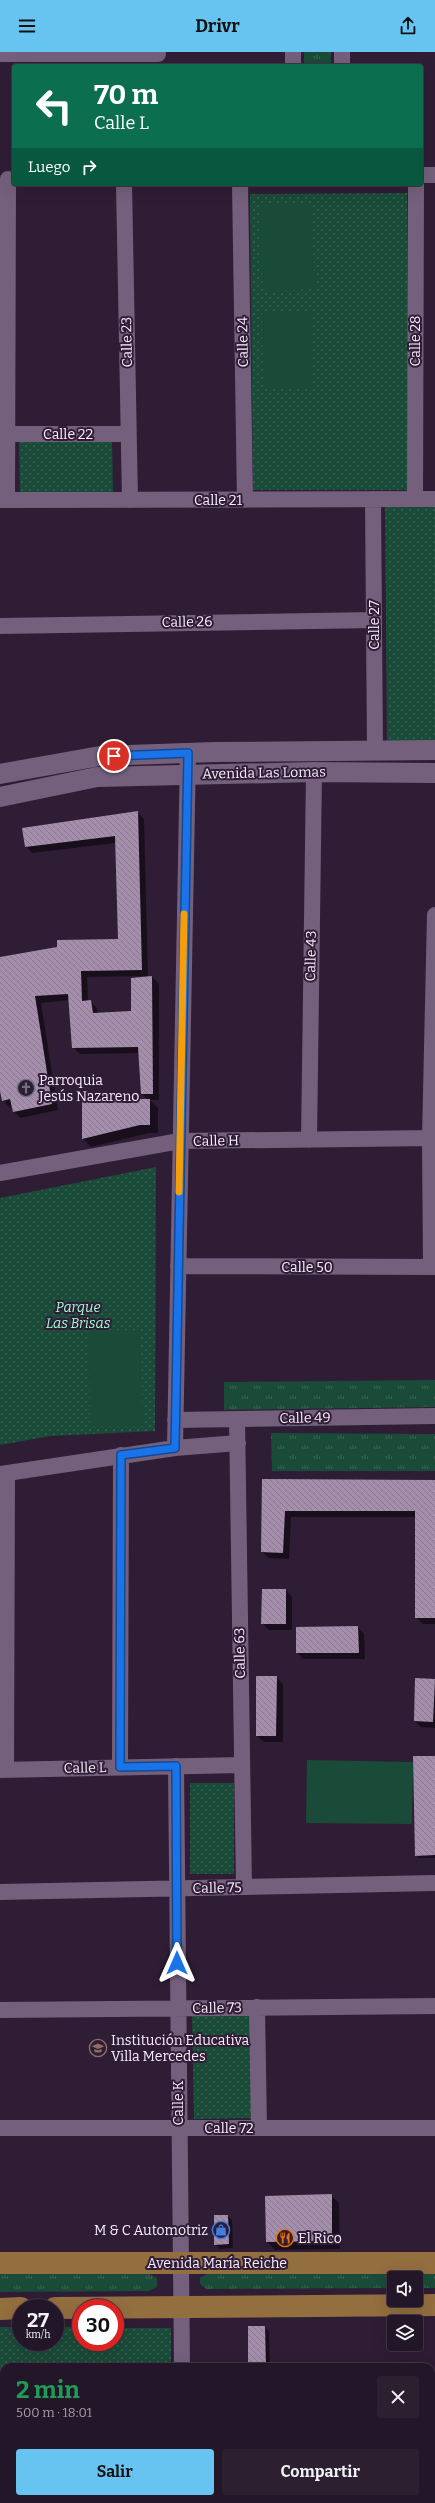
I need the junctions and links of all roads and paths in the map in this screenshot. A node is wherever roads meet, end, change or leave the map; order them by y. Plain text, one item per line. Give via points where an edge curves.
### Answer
1 (293, 52) edge
2 (342, 52) edge
3 (0, 54) edge
4 (158, 57) edge
5 (293, 64) edge
6 (342, 64) edge
7 (423, 175) edge
8 (435, 175) edge
9 (7, 179) edge
10 (124, 186) edge
11 (240, 186) edge
12 (416, 186) edge
13 (7, 434) junction
14 (128, 434) junction
15 (373, 499) junction
16 (415, 499) junction
17 (435, 499) edge
18 (4, 500) edge
19 (130, 500) junction
20 (245, 500) junction
21 (374, 620) junction
22 (0, 626) edge
23 (435, 750) edge
24 (375, 751) junction
25 (188, 753) junction
26 (314, 772) junction
27 (435, 773) edge
28 (0, 774) edge
29 (187, 774) junction
30 (0, 797) edge
31 (435, 915) edge
32 (433, 1138) edge
33 (309, 1140) junction
34 (180, 1141) junction
35 (0, 1173) edge
36 (178, 1266) junction
37 (433, 1267) edge
38 (435, 1416) edge
39 (237, 1419) junction
40 (175, 1420) junction
41 (238, 1443) junction
42 (175, 1448) junction
43 (121, 1455) junction
44 (3, 1473) edge
45 (242, 1765) junction
46 (176, 1766) junction
47 (120, 1767) junction
48 (3, 1769) edge
49 (435, 1883) edge
50 (244, 1887) junction
51 (176, 1889) junction
52 (0, 1892) edge
53 (435, 2006) edge
54 (257, 2007) junction
55 (178, 2008) junction
56 (0, 2010) edge
57 (0, 2128) edge
58 (178, 2128) junction
59 (259, 2128) junction
60 (435, 2128) edge
61 (0, 2263) edge
62 (180, 2263) junction
63 (435, 2263) edge
64 (435, 2305) edge
65 (180, 2307) junction
66 (12, 2308) edge
67 (64, 2308) edge
68 (0, 2309) edge
69 (182, 2363) edge

1 - 5 street
2 - 6 street
3 - 4 street
7 - 8 street
9 - 13 street
10 - 14 street, Calle 23
11 - 20 street, Calle 24
12 - 16 street, Calle 28
13 - 14 street, Calle 22
13 - 18 street
14 - 19 street, Calle 23
15 - 16 street, Calle 21
15 - 20 street, Calle 21
15 - 21 street, Calle 27
16 - 17 street, Calle 21
18 - 19 street, Calle 21
19 - 20 street, Calle 21
21 - 22 street, Calle 26
21 - 24 street, Calle 27
23 - 24 street, Avenida Las Lomas
24 - 25 street, Avenida Las Lomas
25 - 28 street, Avenida Las Lomas via 100,756
25 - 29 street
26 - 27 street, Avenida Las Lomas
26 - 29 street, Avenida Las Lomas
26 - 33 street, Calle 43
29 - 30 street, Avenida Las Lomas via 97,777
29 - 34 street
31 - 32 street
32 - 33 street, Calle H
32 - 37 street
33 - 34 street, Calle H
34 - 35 street, Calle H
34 - 36 street
36 - 37 street, Calle 50
36 - 40 street
38 - 39 street, Calle 49
39 - 40 street, Calle 49
39 - 41 street, Calle 63
40 - 42 street
41 - 42 street
41 - 45 street, Calle 63
42 - 43 street
43 - 44 street
43 - 47 street
44 - 48 street
45 - 46 street, Calle L
45 - 50 street, Calle 63
46 - 47 street, Calle L
46 - 51 street, Calle K
47 - 48 street, Calle L
49 - 50 street, Calle 75
50 - 51 street, Calle 75
51 - 52 street, Calle 75
51 - 55 street, Calle K
53 - 54 street, Calle 73
54 - 55 street, Calle 73
54 - 59 street
55 - 56 street, Calle 73
55 - 58 street, Calle K
57 - 58 street, Calle 72
58 - 59 street, Calle 72
58 - 62 street, Calle K
59 - 60 street, Calle 72
61 - 62 main road, Avenida María Reiche
62 - 63 main road, Avenida María Reiche
62 - 65 street, Calle K
64 - 65 main road
65 - 67 main road
65 - 69 street, Calle K
66 - 68 main road

